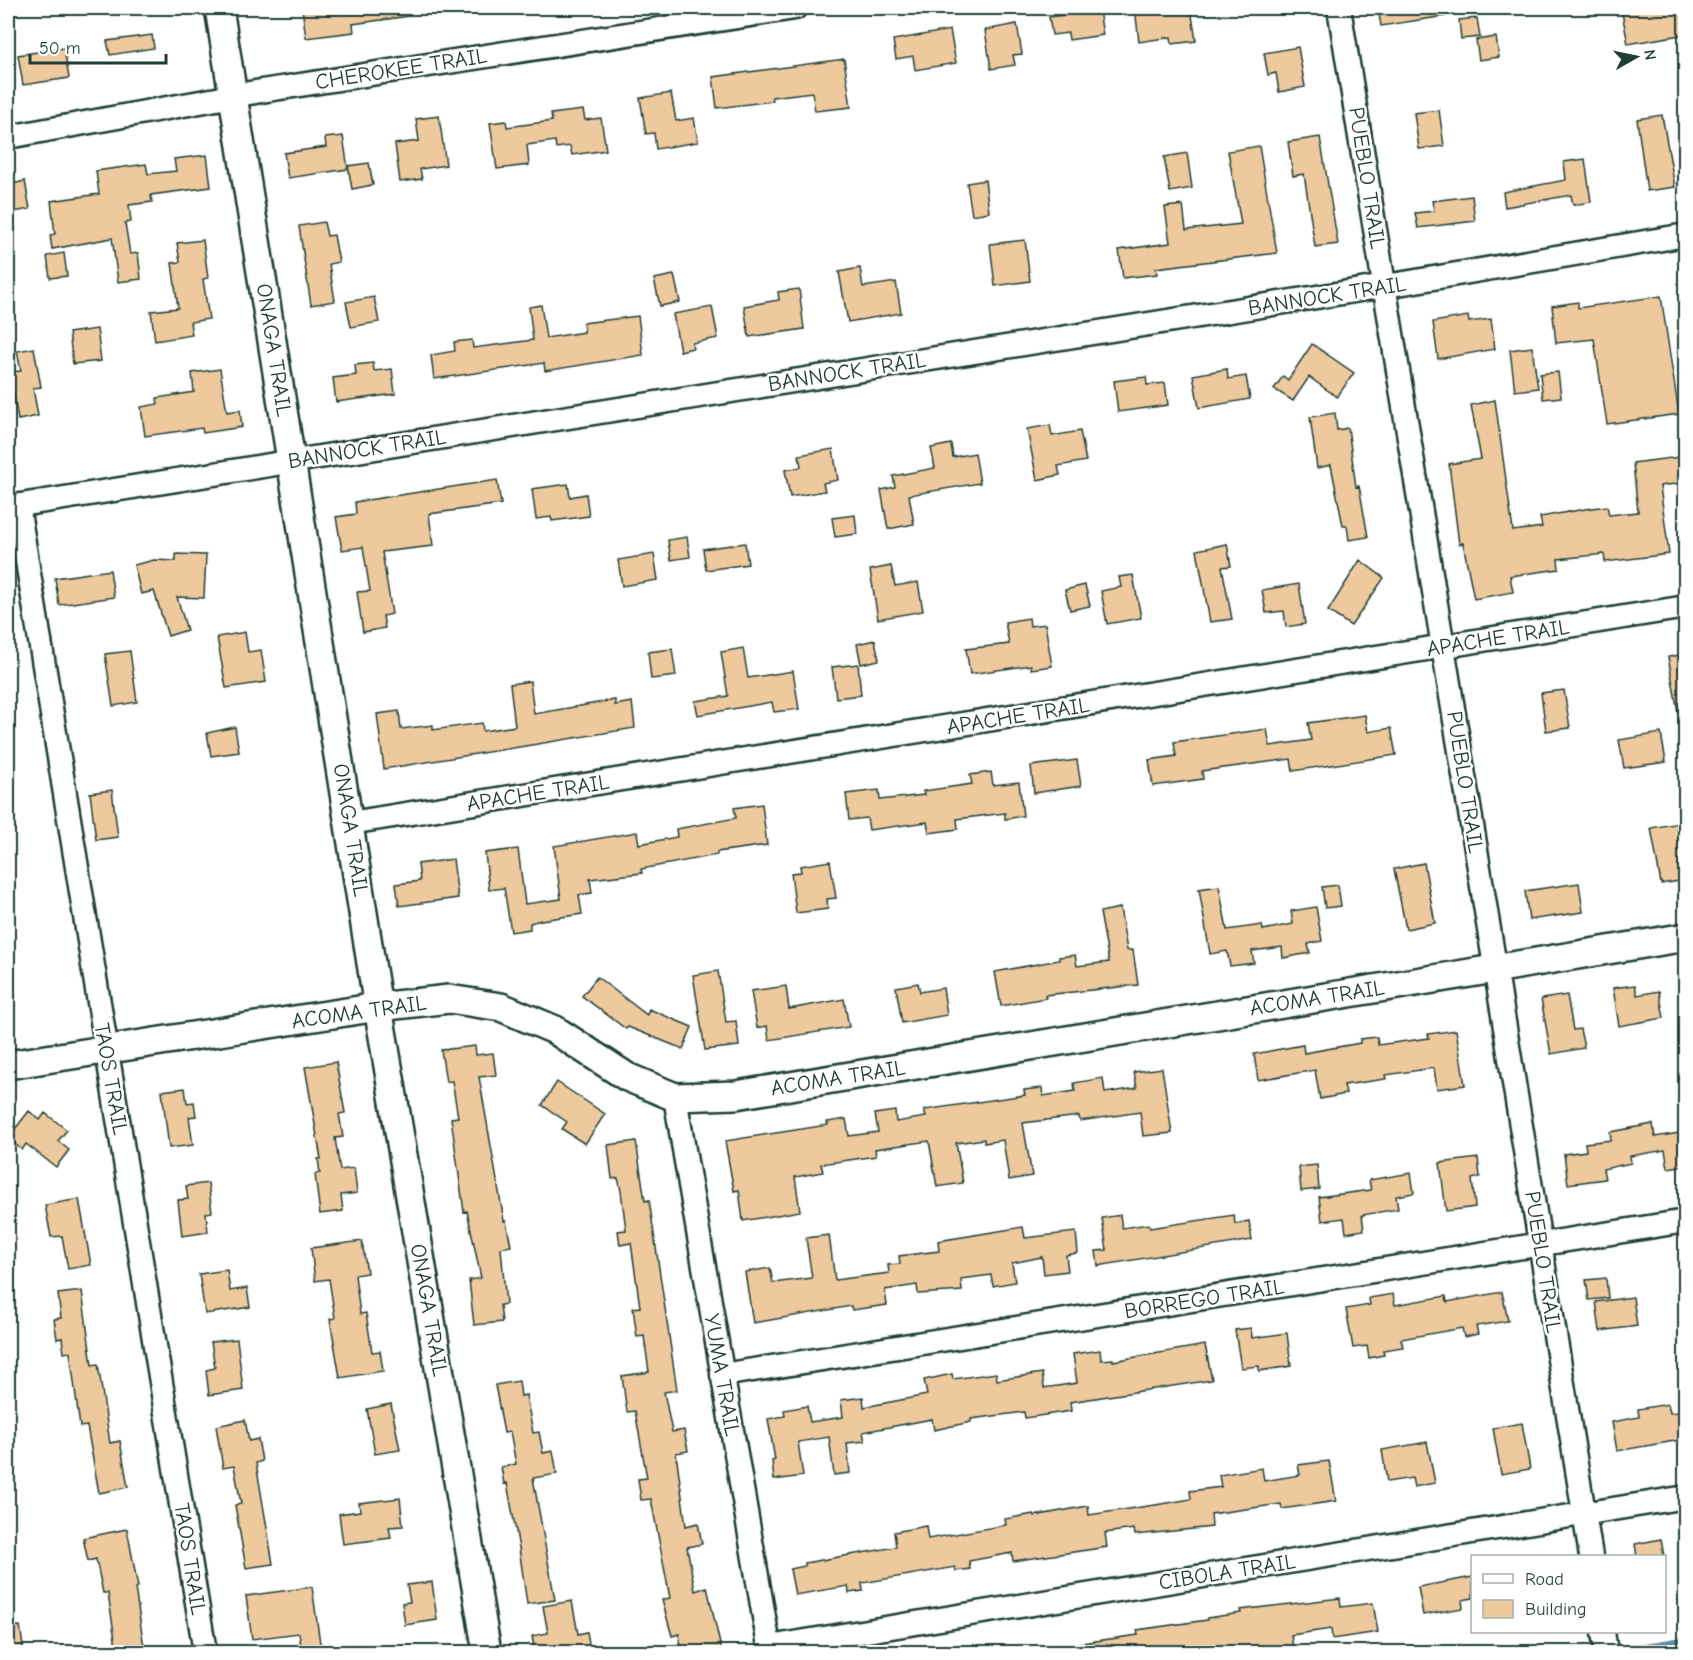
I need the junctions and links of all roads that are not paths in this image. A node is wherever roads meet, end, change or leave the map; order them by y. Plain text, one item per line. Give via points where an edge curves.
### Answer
1 (219, 8) edge
2 (795, 8) edge
3 (1340, 8) edge
4 (233, 96) junction
5 (8, 137) edge
6 (1686, 236) edge
7 (1385, 286) junction
8 (292, 461) junction
9 (13, 506) edge
10 (1686, 607) edge
11 (1443, 647) junction
12 (350, 823) junction
13 (1686, 937) edge
14 (1496, 968) junction
15 (378, 1007) junction
16 (105, 1050) junction
17 (8, 1065) edge
18 (675, 1097) junction
19 (1686, 1221) edge
20 (1540, 1245) junction
21 (722, 1376) junction
22 (1686, 1497) edge
23 (1584, 1514) junction
24 (1591, 1555) edge
25 (1603, 1633) edge
26 (769, 1650) edge
27 (205, 1653) edge
28 (487, 1653) edge
29 (1606, 1653) edge

1 - 4 street, ONAGA TRAIL
2 - 4 street, CHEROKEE TRAIL
3 - 7 street, PUEBLO TRAIL
4 - 5 street, CHEROKEE TRAIL
4 - 8 street, ONAGA TRAIL
6 - 7 street, BANNOCK TRAIL
7 - 8 street, BANNOCK TRAIL
7 - 11 street, PUEBLO TRAIL
8 - 9 street, BANNOCK TRAIL
8 - 12 street, ONAGA TRAIL
9 - 16 street, TAOS TRAIL
10 - 11 street, APACHE TRAIL
11 - 12 street, APACHE TRAIL
11 - 14 street, PUEBLO TRAIL
12 - 15 street, ONAGA TRAIL
13 - 14 street, ACOMA TRAIL
14 - 18 street, ACOMA TRAIL via 736,1095
14 - 20 street, PUEBLO TRAIL
15 - 16 street, ACOMA TRAIL
15 - 18 street, ACOMA TRAIL via 449,999 501,1007 555,1030 627,1077
15 - 28 street, ONAGA TRAIL
16 - 17 street, ACOMA TRAIL
16 - 27 street, TAOS TRAIL
18 - 21 street, YUMA TRAIL
19 - 20 street, BORREGO TRAIL
20 - 21 street, BORREGO TRAIL
20 - 23 street, PUEBLO TRAIL
21 - 26 street, YUMA TRAIL
22 - 23 street, CIBOLA TRAIL
23 - 24 street, PUEBLO TRAIL
23 - 26 street, CIBOLA TRAIL
25 - 29 street

